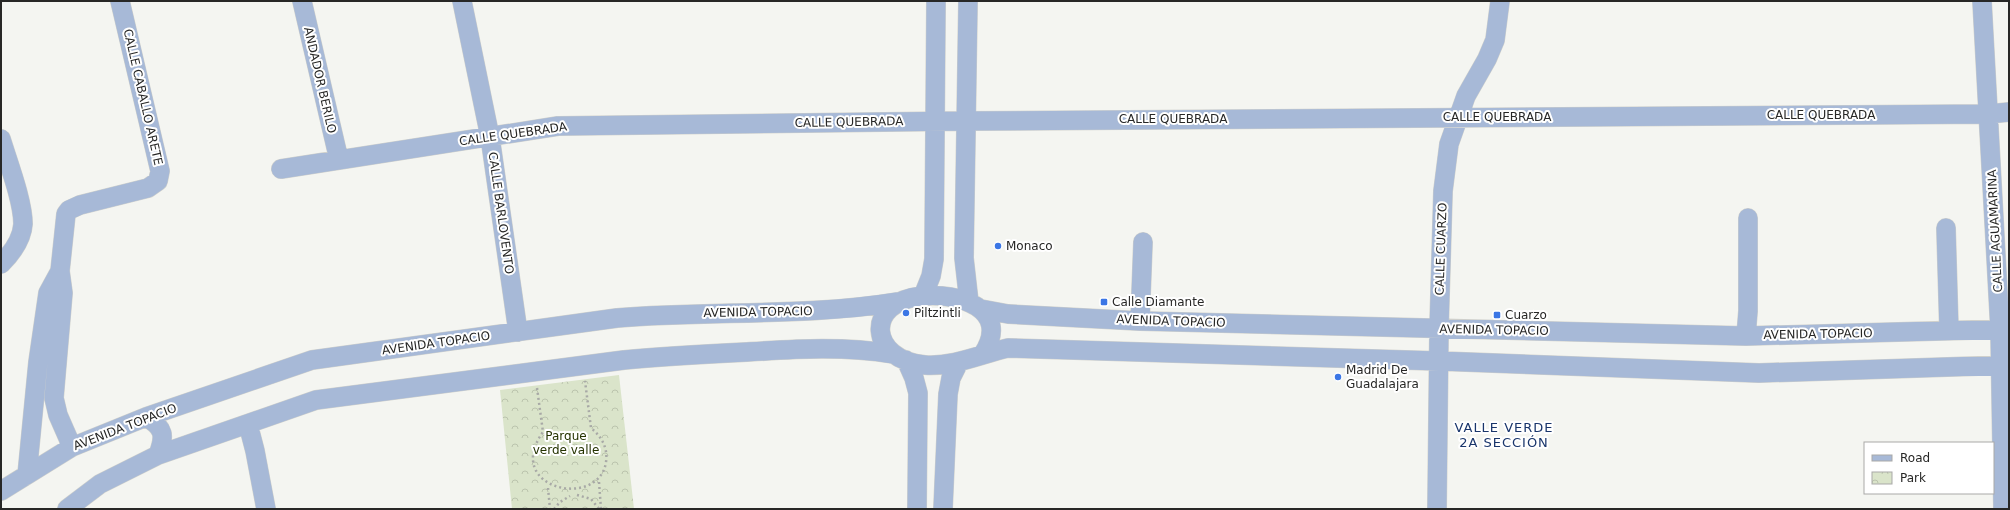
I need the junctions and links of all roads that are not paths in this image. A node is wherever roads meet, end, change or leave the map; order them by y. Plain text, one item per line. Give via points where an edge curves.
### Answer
1 (120, 1) edge
2 (302, 1) edge
3 (462, 1) edge
4 (936, 1) edge
5 (968, 1) edge
6 (1500, 1) edge
7 (1982, 1) edge
8 (2009, 112) edge
9 (1989, 114) junction
10 (1458, 117) junction
11 (934, 121) junction
12 (965, 121) junction
13 (490, 137) junction
14 (1, 139) edge
15 (339, 160) junction
16 (281, 169) dead end
17 (1748, 218) dead end
18 (1946, 228) dead end
19 (1143, 242) dead end
20 (1, 264) edge
21 (60, 271) junction
22 (923, 296) junction
23 (897, 302) junction
24 (975, 305) junction
25 (1140, 321) junction
26 (1439, 329) junction
27 (2004, 330) edge
28 (1949, 331) junction
29 (518, 332) junction
30 (1746, 336) junction
31 (983, 354) junction
32 (900, 357) junction
33 (1439, 360) junction
34 (959, 362) junction
35 (2005, 365) edge
36 (146, 417) junction
37 (248, 424) junction
38 (72, 447) junction
39 (158, 456) junction
40 (27, 475) junction
41 (1, 491) edge
42 (67, 509) edge
43 (266, 509) edge
44 (917, 509) edge
45 (943, 509) edge
46 (1437, 509) edge
47 (2003, 509) edge

1 - 21 street, CALLE CABALLO ARETE via 160,171 158,181 148,188 69,210 65,220
2 - 15 street, ANDADOR BERILO
3 - 13 street, CALLE BARLOVENTO
4 - 11 street
5 - 12 street
6 - 10 street, CALLE CUARZO via 1495,40
7 - 9 street, CALLE AGUAMARINA
8 - 9 street, CALLE QUEBRADA
9 - 10 street, CALLE QUEBRADA
9 - 27 street, CALLE AGUAMARINA
10 - 12 street, CALLE QUEBRADA
10 - 26 street, CALLE CUARZO via 1449,144 1442,191
11 - 12 street, CALLE QUEBRADA
11 - 13 street, CALLE QUEBRADA via 558,126
11 - 22 street via 934,259
12 - 24 street via 964,258
13 - 15 street, CALLE QUEBRADA
13 - 29 street, CALLE BARLOVENTO
14 - 20 street via 23,224 16,248
15 - 16 street, CALLE QUEBRADA
17 - 30 street
18 - 28 street
19 - 25 street
21 - 38 street, CALLE CABALLO ARETE via 63,293 54,398 58,415
21 - 40 street, CALLE CABALLO ARETE via 48,293 38,362
22 - 23 street
22 - 24 street via 941,295
23 - 29 street, AVENIDA TOPACIO via 818,311 665,314
23 - 32 street via 883,317 881,324 883,342 887,349
24 - 25 street, AVENIDA TOPACIO via 1008,314
24 - 31 street via 990,320 993,333
25 - 26 street, AVENIDA TOPACIO
26 - 30 street, AVENIDA TOPACIO
26 - 33 street, CALLE CUARZO
27 - 28 street, AVENIDA TOPACIO
27 - 35 street, CALLE AGUAMARINA
28 - 30 street, AVENIDA TOPACIO
29 - 36 street, AVENIDA TOPACIO via 312,360
31 - 33 street via 1008,348
31 - 34 street
32 - 34 street via 925,364
32 - 37 street via 866,350 820,348 672,356 582,365 316,400
32 - 44 street via 914,378 918,394
33 - 35 street via 1759,373
33 - 46 street, CALLE CUARZO
34 - 45 street via 951,378 948,394
35 - 47 street, CALLE AGUAMARINA
36 - 38 street, AVENIDA TOPACIO
36 - 39 street via 157,424 162,432 163,442
37 - 39 street
37 - 43 street
38 - 40 street, AVENIDA TOPACIO
39 - 42 street via 100,484
40 - 41 street, AVENIDA TOPACIO

